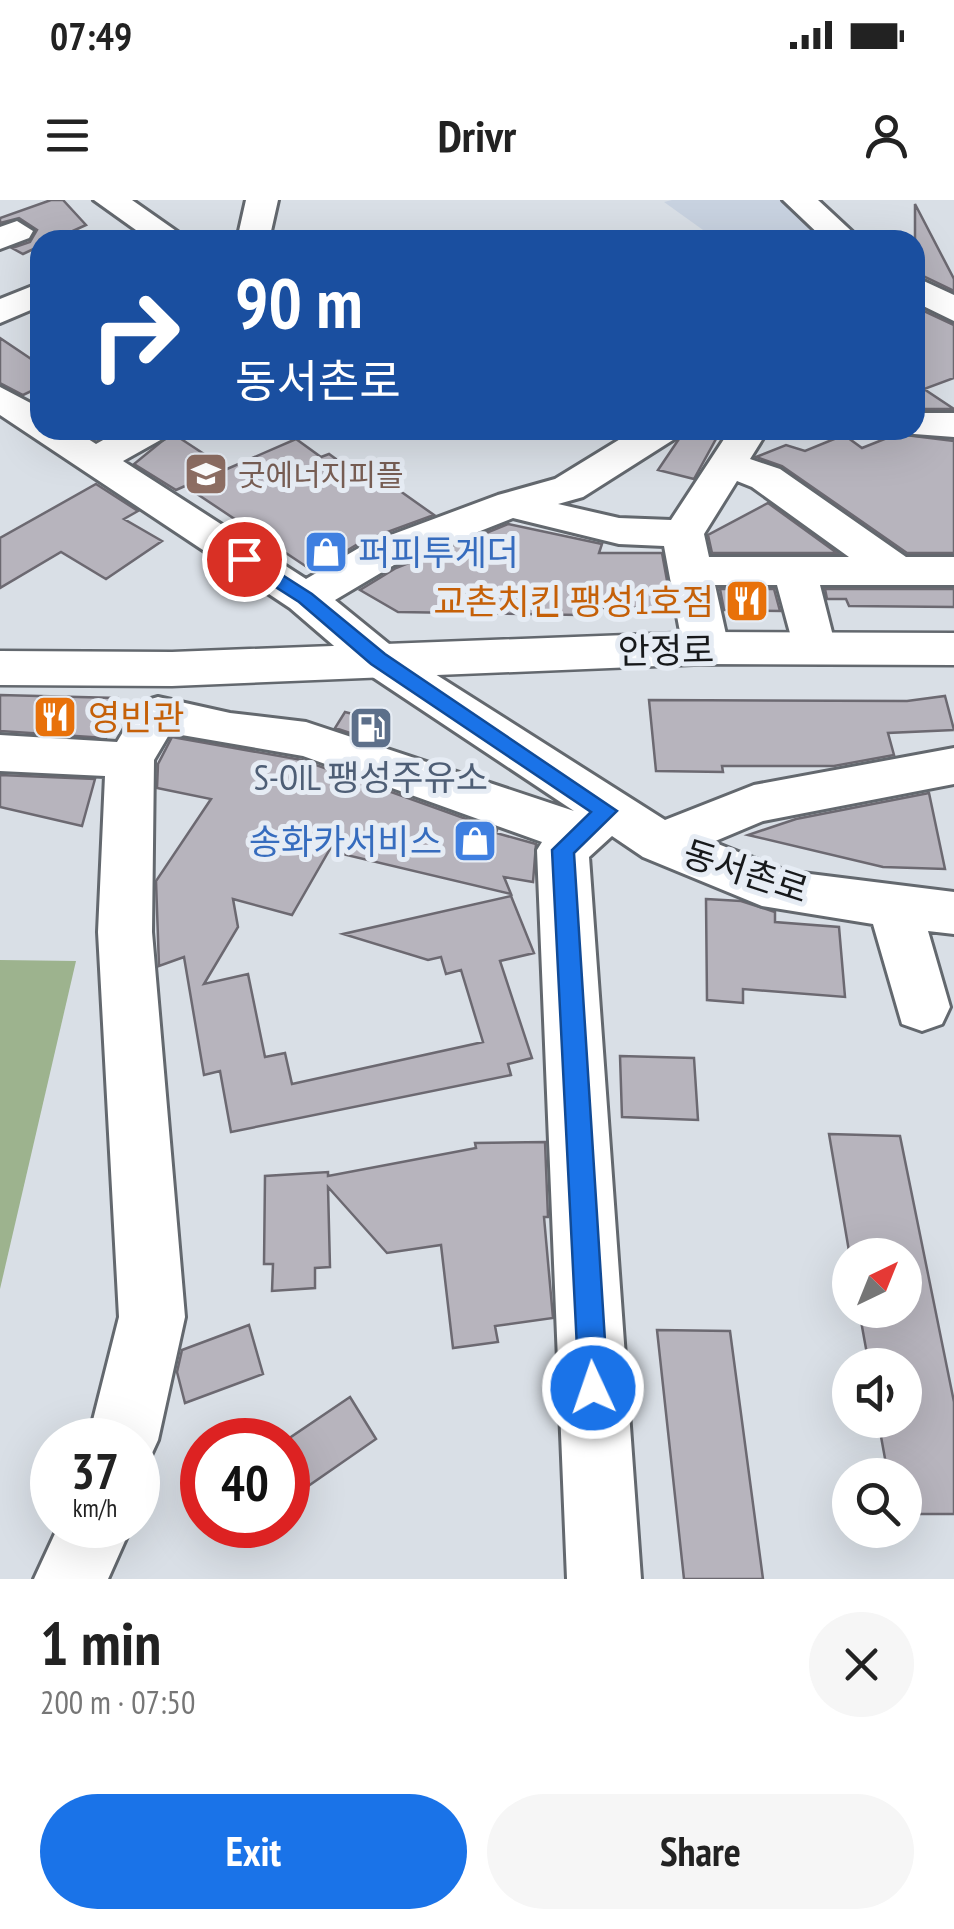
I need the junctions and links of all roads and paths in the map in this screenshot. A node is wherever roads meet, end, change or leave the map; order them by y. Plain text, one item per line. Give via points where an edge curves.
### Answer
1 (110, 200) edge
2 (262, 200) edge
3 (799, 200) edge
4 (152, 230) edge
5 (254, 230) edge
6 (833, 230) edge
7 (925, 292) edge
8 (30, 298) edge
9 (954, 310) edge
10 (0, 312) edge
11 (0, 398) edge
12 (30, 418) edge
13 (925, 425) edge
14 (954, 425) edge
15 (63, 440) edge
16 (132, 440) edge
17 (646, 440) edge
18 (738, 447) edge
19 (93, 461) junction
20 (510, 504) junction
21 (687, 553) junction
22 (794, 571) junction
23 (897, 571) junction
24 (954, 571) edge
25 (305, 598) junction
26 (0, 642) edge
27 (706, 648) junction
28 (813, 648) junction
29 (954, 649) edge
30 (378, 659) junction
31 (0, 668) edge
32 (153, 714) junction
33 (0, 752) edge
34 (954, 766) edge
35 (592, 823) junction
36 (662, 842) junction
37 (895, 907) junction
38 (954, 913) edge
39 (922, 1007) dead end
40 (128, 1418) edge
41 (85, 1548) edge
42 (71, 1579) edge
43 (604, 1579) edge

1 - 4 street
2 - 5 street
3 - 6 street
7 - 9 street
8 - 10 street
11 - 12 street
13 - 14 street
15 - 19 street, 동서촌로
16 - 19 street
17 - 20 street via 569,488
18 - 21 street
18 - 23 street via 766,478
19 - 25 street, 동서촌로
20 - 21 street
20 - 25 street via 379,555
21 - 22 street
21 - 27 street
22 - 23 street
22 - 28 street
23 - 24 street
25 - 30 street, 동서촌로
26 - 30 main road, 안정로 via 196,642
27 - 28 main road, 안정로
27 - 30 main road, 안정로
28 - 29 main road, 안정로
30 - 32 main road, 안정로
30 - 35 street, 동서촌로
31 - 32 main road, 안정로
32 - 33 street
32 - 35 street via 306,739 514,809
32 - 40 street via 125,932 152,1317
34 - 36 street via 754,804
35 - 36 street, 동서촌로
35 - 43 street via 563,850
36 - 37 street, 동서촌로 via 781,891
37 - 38 street, 동서촌로
37 - 39 street
41 - 42 street

